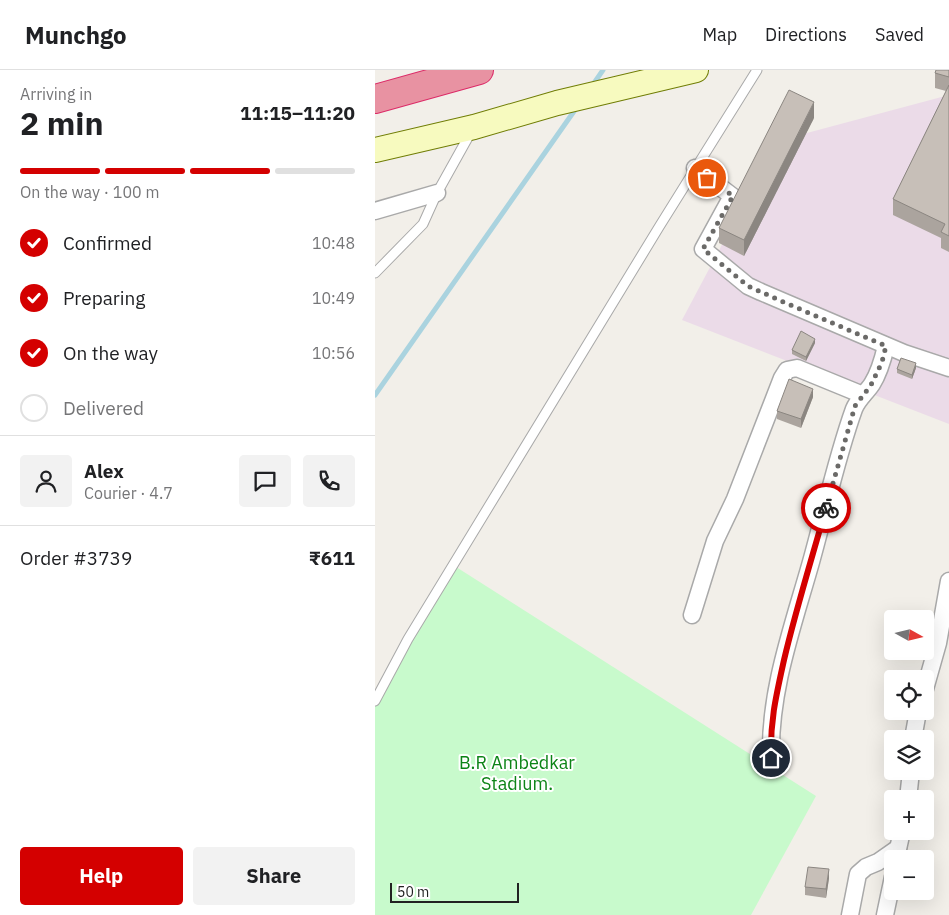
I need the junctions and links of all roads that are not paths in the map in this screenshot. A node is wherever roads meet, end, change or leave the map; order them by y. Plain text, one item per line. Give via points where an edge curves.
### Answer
1 (479, 70) edge
2 (695, 70) edge
3 (757, 70) edge
4 (375, 99) edge
5 (474, 127) junction
6 (375, 150) edge
7 (695, 168) junction
8 (437, 193) junction
9 (375, 211) edge
10 (375, 273) edge
11 (886, 346) junction
12 (949, 368) edge
13 (863, 395) junction
14 (949, 581) edge
15 (692, 615) dead end
16 (943, 653) edge
17 (934, 671) edge
18 (375, 701) edge
19 (771, 758) dead end
20 (884, 860) edge
21 (888, 900) edge
22 (850, 915) edge
23 (885, 915) edge

1 - 4 highway
2 - 5 street
3 - 7 lane
5 - 6 street
5 - 8 lane
7 - 11 street via 733,196 703,249 748,286
7 - 18 lane via 408,639
8 - 9 street
8 - 10 lane via 423,224
11 - 12 street
11 - 13 street via 877,374
13 - 15 street via 797,368 787,370 715,540
13 - 19 street via 850,422 791,633 773,710
14 - 16 street
16 - 17 street
20 - 22 street via 858,874
21 - 23 street

